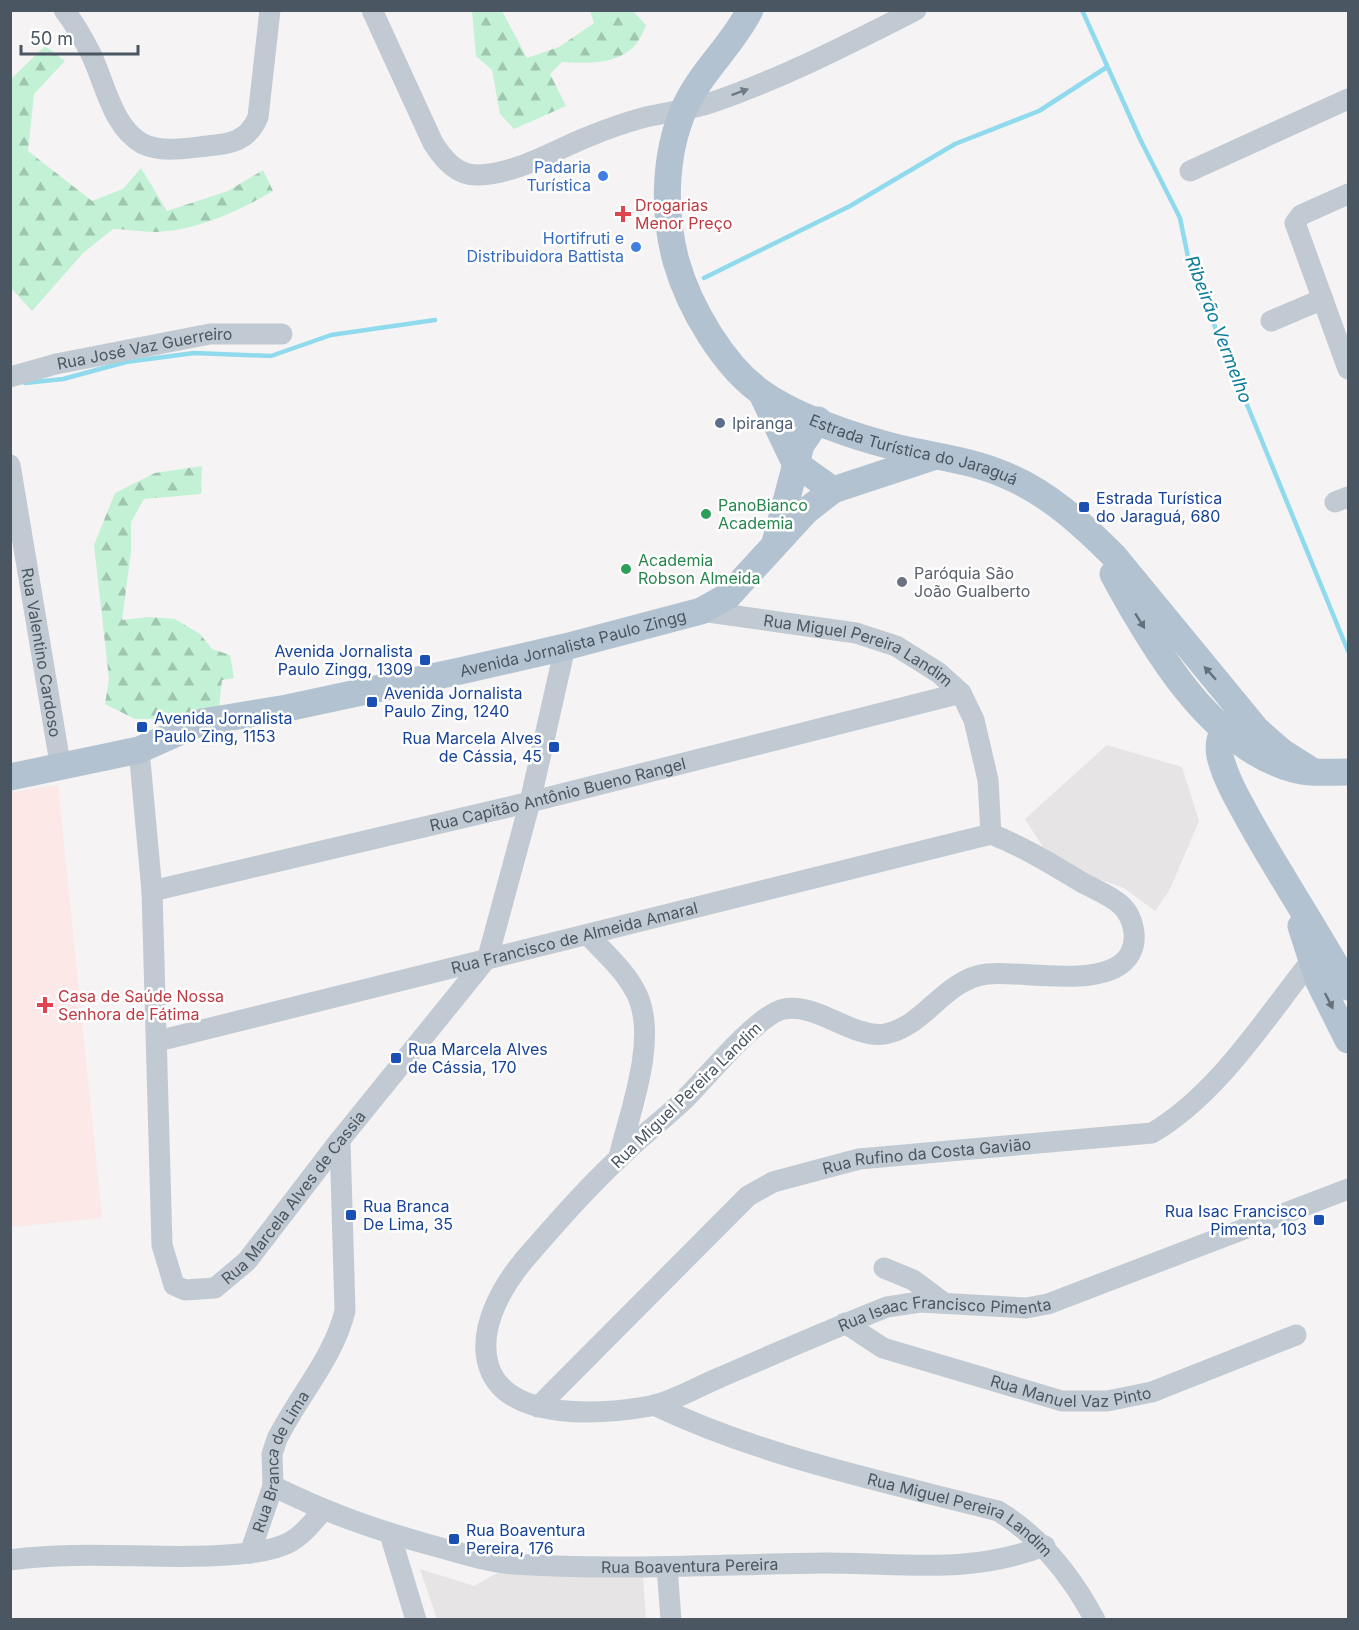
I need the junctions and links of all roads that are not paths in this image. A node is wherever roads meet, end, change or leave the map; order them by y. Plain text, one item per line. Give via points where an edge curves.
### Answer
1 (64, 10) edge
2 (270, 10) edge
3 (372, 10) edge
4 (750, 10) edge
5 (916, 10) edge
6 (1348, 99) edge
7 (684, 109) junction
8 (1190, 171) dead end
9 (1348, 194) edge
10 (1323, 299) junction
11 (1271, 321) dead end
12 (282, 334) dead end
13 (1348, 369) edge
14 (10, 377) edge
15 (762, 394) junction
16 (818, 420) junction
17 (889, 459) junction
18 (795, 463) junction
19 (10, 465) edge
20 (833, 490) junction
21 (1091, 533) junction
22 (774, 544) junction
23 (701, 611) junction
24 (565, 647) junction
25 (1175, 676) junction
26 (961, 693) junction
27 (1245, 732) junction
28 (139, 750) junction
29 (1220, 755) junction
30 (61, 769) junction
31 (1348, 772) edge
32 (10, 777) edge
33 (530, 802) junction
34 (1245, 814) junction
35 (990, 834) junction
36 (152, 891) junction
37 (588, 935) junction
38 (1319, 955) junction
39 (488, 957) junction
40 (1348, 987) edge
41 (1348, 1040) edge
42 (158, 1041) junction
43 (340, 1140) junction
44 (619, 1157) junction
45 (1348, 1190) edge
46 (884, 1268) dead end
47 (944, 1303) junction
48 (845, 1323) junction
49 (1296, 1335) dead end
50 (654, 1405) junction
51 (538, 1407) junction
52 (273, 1486) junction
53 (322, 1510) junction
54 (390, 1534) junction
55 (1045, 1546) junction
56 (250, 1553) junction
57 (10, 1560) edge
58 (667, 1567) junction
59 (1087, 1615) edge
60 (416, 1620) edge
61 (671, 1620) edge

1 - 2 street via 86,44 118,118 145,145 169,150 228,145 253,130 258,117
3 - 7 street via 433,143 447,163 460,172 498,172 642,118
4 - 7 main road, Estrada Turística do Jaraguá
7 -> 5 street via 759,85
6 - 8 street
7 - 15 main road, Estrada Turística do Jaraguá via 669,166 667,202 676,261 692,303 712,339
9 - 10 street via 1302,215 1295,223
10 - 11 street
10 - 13 street
12 - 14 street, Rua José Vaz Guerreiro via 210,334 56,364
15 - 16 main road, Estrada Turística do Jaraguá
15 - 18 main road
16 - 17 main road, Estrada Turística do Jaraguá
16 - 18 main road, Avenida Jornalista Paulo Zingg via 801,445
17 - 20 main road, Avenida Jornalista Paulo Zingg
17 - 21 main road, Estrada Turística do Jaraguá via 936,456 1005,474 1039,492
18 - 20 main road
18 - 22 main road, Avenida Jornalista Paulo Zingg
19 - 30 street, Rua Valentino Cardoso
20 - 22 main road, Avenida Jornalista Paulo Zingg
21 -> 25 main road, Estrada Turística do Jaraguá via 1126,599
27 -> 21 main road, Estrada Turística do Jaraguá via 1133,578
22 - 23 main road, Avenida Jornalista Paulo Zingg via 728,596
23 - 24 main road, Avenida Jornalista Paulo Zingg
23 - 26 street, Rua Miguel Pereira Landim via 856,633 896,646 939,673
24 - 28 main road, Avenida Jornalista Paulo Zingg via 241,716 203,737 168,739
24 - 33 street, Rua Marcela Alves de Cassia
25 - 27 main road, Estrada Turística do Jaraguá
25 - 29 main road
26 - 33 street, Rua Capitão Antônio Bueno Rangel
26 - 35 street, Rua Miguel Pereira Landim via 983,749
27 - 29 main road
27 - 31 main road via 1295,770
27 - 34 main road
28 - 30 main road, Avenida Jornalista Paulo Zingg
28 - 36 street, Rua Marcela Alves de Cassia
29 - 34 main road
30 - 32 main road, Avenida Jornalista Paulo Zingg
33 - 36 street, Rua Capitão Antônio Bueno Rangel
33 - 39 street, Rua Marcela Alves de Cassia
34 - 38 main road via 1292,896
35 - 37 street, Rua Francisco de Almeida Amaral
35 - 44 street, Rua Miguel Pereira Landim via 1016,844 1120,904 1132,922 1135,937 1126,960 1117,968 1095,975 980,975 950,988 915,1019 885,1034 862,1031 800,1009 783,1009 752,1031
36 - 42 street, Rua Marcela Alves de Cassia
37 - 39 street, Rua Francisco de Almeida Amaral
37 - 44 street via 627,978 639,1000 644,1023 645,1048
38 - 40 main road
38 -> 41 main road
38 - 51 street, Rua Rufino da Costa Gavião via 1221,1074 1175,1119 1152,1133 859,1159 799,1173 756,1191
39 - 42 street, Rua Francisco de Almeida Amaral
39 - 43 street, Rua Marcela Alves de Cassia
42 - 43 street, Rua Marcela Alves de Cassia via 162,1245 174,1284 186,1290 203,1291 227,1281 247,1261
43 - 52 street, Rua Branca de Lima via 345,1311 329,1355 277,1439 272,1454
44 - 51 street, Rua Miguel Pereira Landim via 520,1264 490,1319 485,1341 489,1368 499,1384 521,1403
45 - 47 street, Rua Isaac Francisco Pimenta via 1048,1304 1026,1308
46 - 47 street via 913,1280
47 - 48 street, Rua Isaac Francisco Pimenta via 887,1307
48 - 49 street, Rua Manuel Vaz Pinto via 883,1348 1062,1401 1107,1401 1152,1392
48 - 50 street, Rua Isaac Francisco Pimenta
50 - 51 street, Rua Isaac Francisco Pimenta via 598,1410
50 - 55 street, Rua Miguel Pereira Landim via 693,1424 767,1450 999,1510
52 - 53 street, Rua Boaventura Pereira
52 - 56 street, Rua Branca de Lima
53 - 54 street, Rua Boaventura Pereira
53 - 56 street via 294,1541 275,1550
54 - 58 street, Rua Boaventura Pereira via 512,1564
54 - 60 street
55 - 58 street, Rua Boaventura Pereira via 995,1561 934,1568 828,1563
55 - 59 street, Rua Miguel Pereira Landim
56 - 57 street, Rua Branca de Lima via 211,1558 72,1556
58 - 61 street

